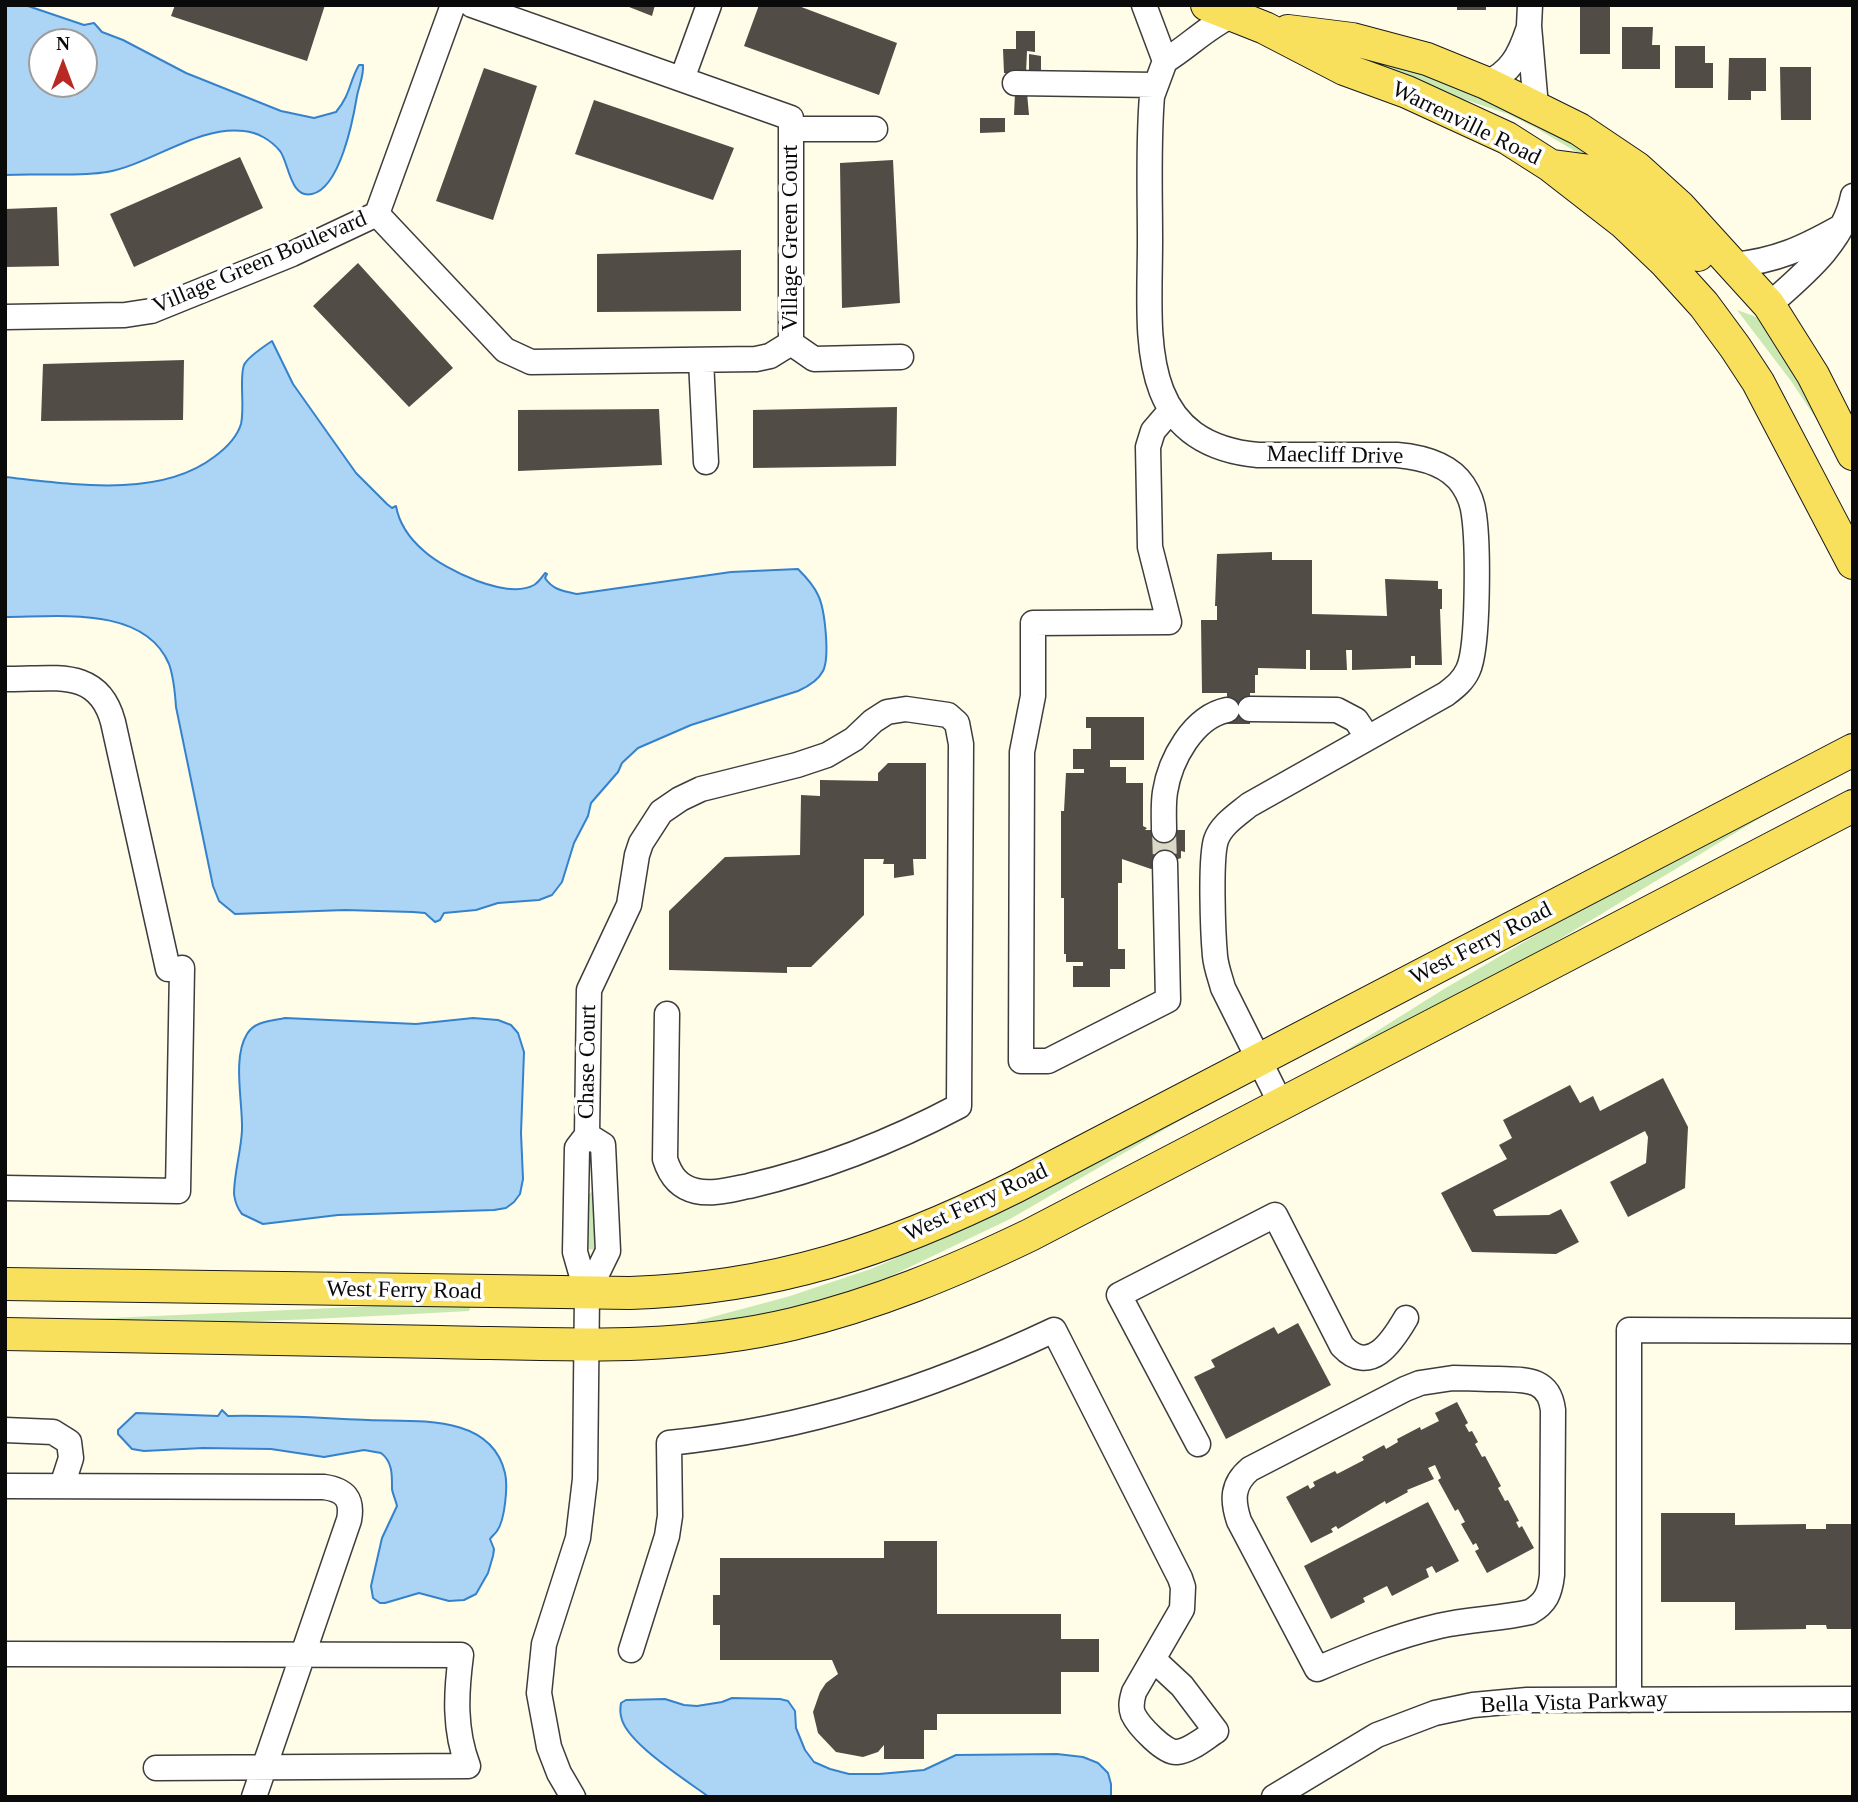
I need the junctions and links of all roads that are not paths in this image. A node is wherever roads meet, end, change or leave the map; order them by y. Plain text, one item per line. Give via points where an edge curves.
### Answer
1 (453, 5) edge
2 (472, 5) edge
3 (709, 5) edge
4 (1144, 5) edge
5 (1220, 10) edge
6 (1530, 16) edge
7 (1265, 28) junction
8 (1165, 61) junction
9 (682, 79) junction
10 (1015, 83) dead end
11 (1486, 83) junction
12 (1155, 85) junction
13 (1536, 107) junction
14 (791, 129) junction
15 (875, 129) dead end
16 (1551, 166) junction
17 (377, 214) junction
18 (1849, 214) edge
19 (1733, 265) junction
20 (1769, 305) junction
21 (5, 317) edge
22 (791, 343) junction
23 (901, 357) dead end
24 (701, 360) junction
25 (1171, 410) junction
26 (1853, 454) edge
27 (706, 462) dead end
28 (1853, 563) edge
29 (5, 679) edge
30 (1853, 724) edge
31 (1368, 738) junction
32 (1853, 750) edge
33 (1812, 772) junction
34 (1848, 811) edge
35 (1164, 830) tunnel mouth
36 (1165, 863) tunnel mouth
37 (667, 1014) dead end
38 (1258, 1060) junction
39 (1281, 1104) junction
40 (5, 1188) edge
41 (5, 1284) edge
42 (587, 1294) junction
43 (1406, 1318) dead end
44 (1853, 1331) edge
45 (5, 1334) edge
46 (586, 1345) junction
47 (5, 1430) edge
48 (1198, 1444) dead end
49 (5, 1486) edge
50 (62, 1486) junction
51 (631, 1650) dead end
52 (5, 1654) edge
53 (302, 1654) junction
54 (1154, 1660) dead end
55 (1317, 1669) joint
56 (1853, 1699) edge
57 (1629, 1700) junction
58 (265, 1767) junction
59 (156, 1768) dead end
60 (254, 1797) edge
61 (573, 1797) edge
62 (1275, 1797) edge

1 - 17 street, Village Green Boulevard
2 - 9 street, Village Green Court
3 - 9 street
4 - 8 street
5 - 7 main road, Warrenville Road
5 - 8 street via 1220,20
6 - 11 street via 1520,53 1509,69
6 - 13 street
7 - 11 main road, Warrenville Road via 1390,49
7 - 16 main road, Warrenville Road via 1344,69 1507,138
8 - 12 street, Maecliff Drive
9 - 14 street, Village Green Court via 791,118
10 - 12 street
11 - 13 main road, Warrenville Road
12 - 25 street, Maecliff Drive via 1150,333 1155,374
13 - 19 main road, Warrenville Road via 1637,168
14 - 15 street
14 - 22 street, Village Green Court
16 - 20 main road via 1598,172 1679,235 1733,292
16 - 28 main road, Warrenville Road via 1623,222 1704,305 1758,382
17 - 21 street, Village Green Boulevard via 151,311
17 - 24 street, Village Green Court via 516,357 550,363
18 - 19 street via 1785,256
18 - 20 street via 1818,260
19 - 20 main road, Warrenville Road
20 - 26 main road, Warrenville Road via 1813,375
22 - 23 street via 814,359
22 - 24 street, Village Green Court via 756,359
24 - 27 street
25 - 31 street, Maecliff Drive via 1200,438 1238,453 1418,457 1461,482 1475,528 1475,640 1468,670 1446,694
25 - 36 street via 1153,430 1148,447 1150,547 1169,622 1033,623 1033,696 1022,752 1021,1061 1048,1061 1168,1000
29 - 40 street via 86,682 105,699 113,722 175,969 178,1191
30 - 33 main road
31 - 35 street via 1356,720 1338,710 1216,713 1198,726 1174,761 1165,790
31 - 38 street, Maecliff Drive via 1250,805 1216,839 1218,972
32 - 33 main road, West Ferry Road
33 - 38 main road, West Ferry Road
34 - 39 main road
37 - 42 street, Chase Court via 665,1159 672,1177 694,1191 726,1191 804,1171 883,1142 959,1106 961,744 954,719 917,710 887,712 827,755 701,789 670,805 654,821 637,856 629,905 589,990 587,1135 577,1148 575,1252
38 - 39 street, Maecliff Drive
38 - 42 main road, West Ferry Road via 996,1196 887,1244 827,1264 733,1285
39 - 46 main road via 1030,1235 909,1289 791,1325 631,1345
41 - 42 main road, West Ferry Road
42 - 46 street, Chase Court
43 - 48 street via 1378,1354 1360,1357 1347,1351 1275,1215 1119,1295
44 - 57 street via 1629,1330
45 - 46 main road
46 - 61 street via 581,1519 544,1644 539,1693 549,1747
47 - 50 street via 53,1432 69,1442 71,1458
49 - 50 street
50 - 53 street via 324,1487 342,1491 350,1502 349,1520
51 - 54 street via 666,1543 669,1443 751,1432 869,1405 960,1372 1054,1330 1183,1587 1182,1609
52 - 53 street
53 - 58 street
53 - 58 street via 461,1655 456,1710 468,1766
55 - 55 street via 1412,1633 1530,1612 1547,1598 1552,1575 1553,1410 1544,1388 1527,1380 1453,1378 1420,1383 1243,1475 1234,1498 1239,1521
56 - 57 street, Bella Vista Parkway
57 - 62 street, Bella Vista Parkway via 1501,1701 1435,1713 1377,1735
58 - 59 street
58 - 60 street

